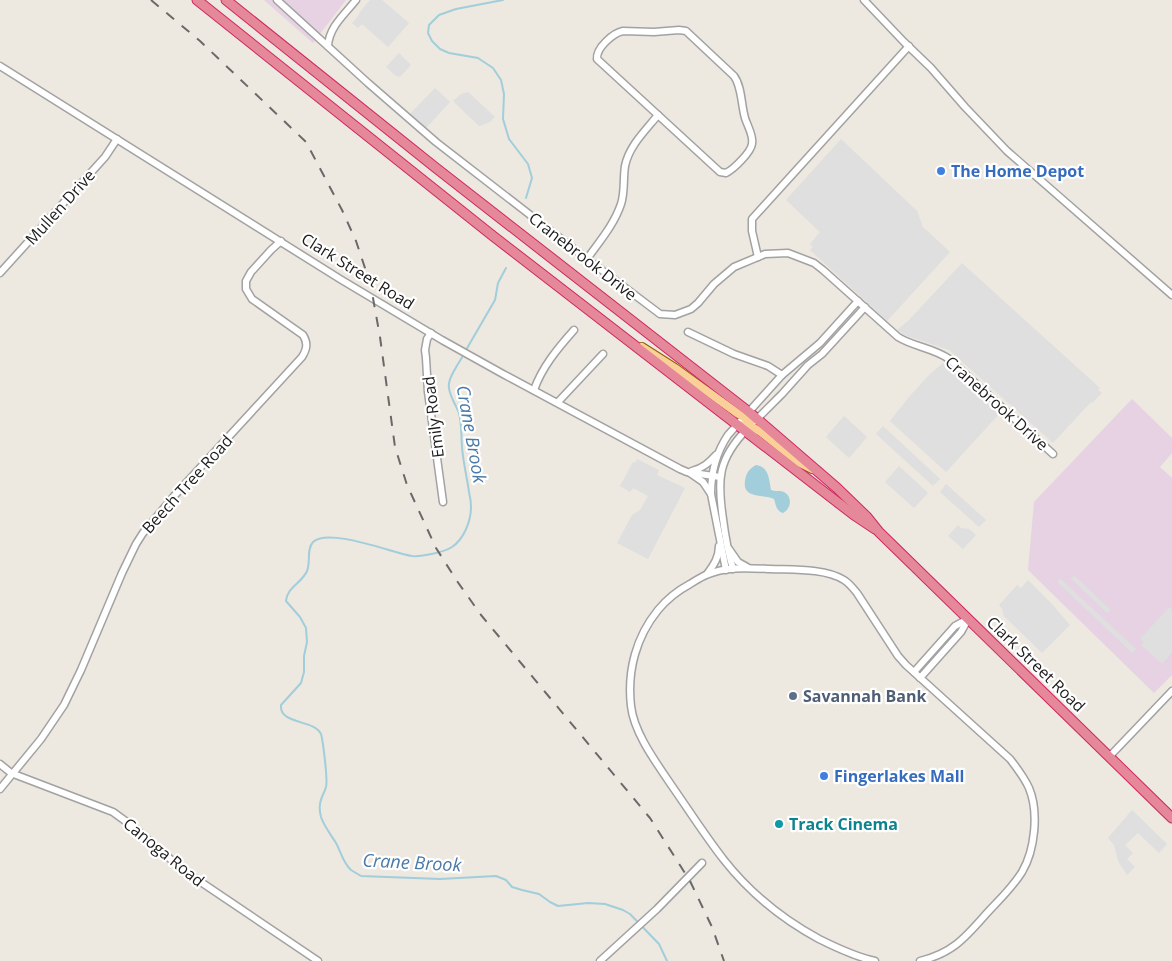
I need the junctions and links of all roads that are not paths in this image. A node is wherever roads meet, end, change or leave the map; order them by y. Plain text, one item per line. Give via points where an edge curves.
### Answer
1 (197, 0) edge
2 (226, 0) edge
3 (277, 0) edge
4 (356, 0) edge
5 (864, 0) edge
6 (328, 46) junction
7 (909, 46) junction
8 (0, 66) edge
9 (658, 115) junction
10 (117, 139) junction
11 (281, 241) junction
12 (758, 257) junction
13 (586, 259) junction
14 (0, 273) edge
15 (1172, 295) edge
16 (858, 301) junction
17 (865, 307) junction
18 (574, 330) dead end
19 (688, 332) dead end
20 (431, 333) junction
21 (602, 354) dead end
22 (782, 375) junction
23 (534, 390) junction
24 (782, 394) junction
25 (558, 402) junction
26 (757, 419) junction
27 (745, 422) junction
28 (719, 452) junction
29 (1053, 454) dead end
30 (687, 472) junction
31 (821, 474) junction
32 (716, 476) junction
33 (712, 494) junction
34 (443, 502) dead end
35 (879, 532) junction
36 (720, 540) junction
37 (728, 547) junction
38 (747, 567) junction
39 (729, 569) junction
40 (707, 574) junction
41 (968, 619) junction
42 (914, 672) junction
43 (920, 678) junction
44 (1172, 691) edge
45 (1109, 756) junction
46 (0, 764) edge
47 (12, 773) junction
48 (0, 789) edge
49 (1172, 818) edge
50 (702, 864) dead end
51 (318, 961) edge
52 (600, 961) edge
53 (875, 961) edge
54 (920, 961) edge

1 - 27 highway via 618,333
2 - 27 highway, Clark Street Road
3 - 6 street, Cranebrook Drive
4 - 6 street via 333,29
5 - 7 street
6 - 13 street, Cranebrook Drive via 436,142
7 - 12 street via 752,219
7 - 15 street via 1007,151
8 - 10 street, Clark Street Road
9 - 9 street via 597,59 601,48 618,32 686,31 736,79 752,146 734,168 720,172
9 - 13 street via 630,152 621,206
10 - 11 street, Clark Street Road
10 - 14 street, Mullen Drive via 105,157
11 - 20 street, Clark Street Road
11 - 47 street, Beech Tree Road via 251,272 246,289 252,299 303,336 306,352 143,533 64,705
12 - 13 street, Cranebrook Drive via 734,267 691,309 675,315 660,314
12 - 16 street, Cranebrook Drive via 788,253 814,263
16 - 17 street, Cranebrook Drive
16 - 22 street via 815,348
17 - 24 street
17 - 29 street, Cranebrook Drive via 906,342 949,358
18 - 23 street via 547,364
19 - 22 street
20 - 23 street, Clark Street Road
20 - 34 street, Emily Road via 425,350
21 - 25 street
22 - 24 street via 785,384
22 - 27 street
23 - 25 street, Clark Street Road
24 - 26 street
25 - 30 street, Clark Street Road
26 - 27 highway, Clark Street Road
26 - 31 highway, Clark Street Road
27 - 28 street via 728,436
27 - 31 main road via 800,463
27 - 32 street
27 - 35 highway, Clark Street Road via 858,519
28 - 30 street via 703,467
28 - 32 street via 714,465
30 - 32 street, Clark Street Road
30 - 33 street via 703,482
31 - 35 highway, Clark Street Road via 868,517
32 - 33 street
32 - 37 street
33 - 36 street
35 - 41 highway, Clark Street Road
36 - 39 street
36 - 40 street via 718,557
37 - 38 street via 738,562
37 - 39 street
38 - 39 street
38 - 42 street via 818,572 844,580 857,593 898,656
39 - 40 street
40 - 53 street via 666,601 640,638 631,670 630,689 631,707 640,735 656,764 712,844 749,888 806,932
41 - 42 street via 955,626
41 - 43 street via 961,632
41 - 45 highway, Clark Street Road
42 - 43 street
43 - 54 street via 1010,759 1029,789 1034,834 1025,867 1016,881 959,943
44 - 45 street
45 - 49 highway, Clark Street Road
46 - 47 street, Canoga Road
47 - 48 street, Beech Tree Road
47 - 51 street, Canoga Road via 113,812 186,872
50 - 52 street

